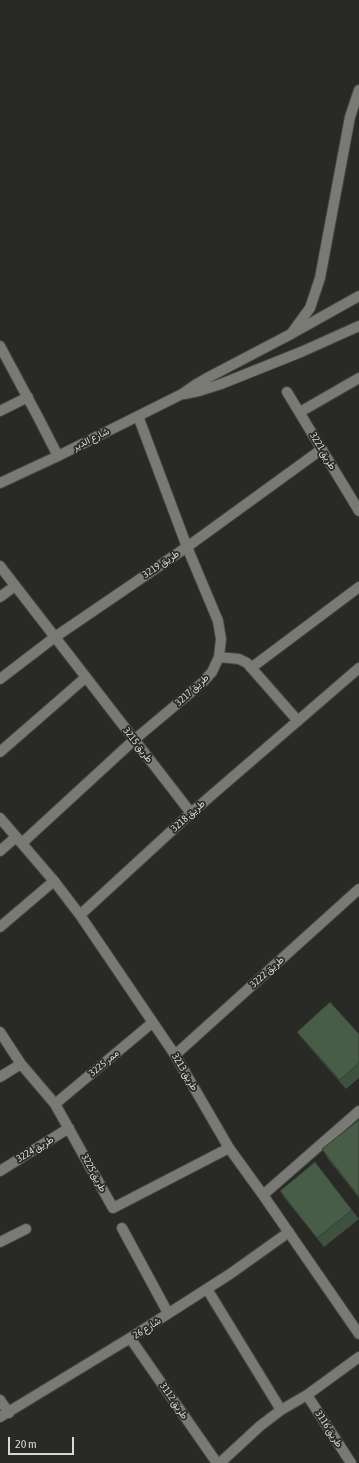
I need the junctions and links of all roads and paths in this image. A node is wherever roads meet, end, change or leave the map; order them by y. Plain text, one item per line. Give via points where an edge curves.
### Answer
1 (359, 90) edge
2 (359, 296) edge
3 (359, 326) edge
4 (292, 334) junction
5 (0, 346) edge
6 (359, 378) edge
7 (287, 392) dead end
8 (182, 394) junction
9 (28, 397) junction
10 (0, 411) edge
11 (300, 412) junction
12 (138, 416) junction
13 (322, 449) junction
14 (58, 456) junction
15 (0, 483) edge
16 (359, 511) edge
17 (187, 547) junction
18 (0, 566) edge
19 (15, 586) junction
20 (359, 586) edge
21 (0, 597) edge
22 (55, 637) junction
23 (219, 657) junction
24 (251, 668) junction
25 (359, 668) edge
26 (86, 678) junction
27 (0, 679) edge
28 (298, 721) junction
29 (134, 740) junction
30 (0, 752) edge
31 (191, 813) junction
32 (0, 818) edge
33 (19, 840) junction
34 (0, 851) edge
35 (54, 881) junction
36 (359, 889) edge
37 (80, 915) junction
38 (0, 928) edge
39 (152, 1023) junction
40 (0, 1032) edge
41 (175, 1055) junction
42 (21, 1064) junction
43 (0, 1077) edge
44 (55, 1104) junction
45 (359, 1111) edge
46 (69, 1128) junction
47 (229, 1148) junction
48 (0, 1170) edge
49 (263, 1194) junction
50 (122, 1228) dead end
51 (26, 1229) dead end
52 (289, 1232) junction
53 (0, 1242) edge
54 (207, 1289) junction
55 (168, 1313) junction
56 (359, 1334) edge
57 (130, 1338) junction
58 (359, 1357) edge
59 (307, 1395) junction
60 (0, 1400) edge
61 (281, 1410) junction
62 (4, 1415) edge
63 (217, 1463) edge
64 (220, 1463) edge
65 (351, 1463) edge

1 - 4 street via 350,116 320,278 310,308
2 - 4 street, شارع الدير
3 - 8 street, شارع الدير via 221,384
4 - 8 street, شارع الدير via 195,384
5 - 9 street
6 - 11 street
7 - 11 street, طريق 3221
8 - 12 street, شارع الدير
9 - 10 street
9 - 14 street
11 - 13 street, طريق 3221
12 - 14 street, شارع الدير
12 - 17 street, طريق 3217
13 - 16 street, طريق 3221
13 - 17 street, طريق 3219
14 - 15 street, شارع الدير
17 - 22 street, طريق 3219
17 - 23 street, طريق 3217 via 218,621 221,639
18 - 19 street, طريق 3215
19 - 21 street
19 - 22 street, طريق 3215
20 - 24 street
22 - 26 street, طريق 3215
22 - 27 street, طريق 3219
23 - 24 street via 239,659
23 - 29 street, طريق 3217 via 212,672 202,683
24 - 28 street
25 - 28 street, طريق 3218
26 - 29 street, طريق 3215
26 - 30 street
28 - 31 street, طريق 3218
29 - 31 street, طريق 3215
29 - 33 street, طريق 3217
31 - 37 street, طريق 3218
32 - 33 street, طريق 3213
33 - 34 street, طريق 3217
33 - 35 street, طريق 3213
35 - 37 street, طريق 3213
35 - 38 street
36 - 41 street, طريق 3222
37 - 39 street, طريق 3213
39 - 41 street, طريق 3213
39 - 44 street, ممر 3225
40 - 42 street, طريق 3225
41 - 47 street, طريق 3213
42 - 43 street
42 - 44 street, طريق 3225
44 - 46 street, طريق 3225
45 - 49 street
46 - 47 street, طريق 3225 via 114,1208
46 - 48 street, طريق 3224
47 - 49 street, طريق 3213
49 - 52 street, طريق 3213
50 - 55 street
51 - 53 street
52 - 54 street, شارع 26
52 - 56 street, طريق 3213
54 - 55 street, شارع 26
54 - 61 street
55 - 57 street, شارع 26
57 - 62 street, شارع 26
57 - 63 street, طريق 3112
58 - 59 street
59 - 61 street
59 - 65 street, طريق 3116
60 - 62 street
61 - 64 street

